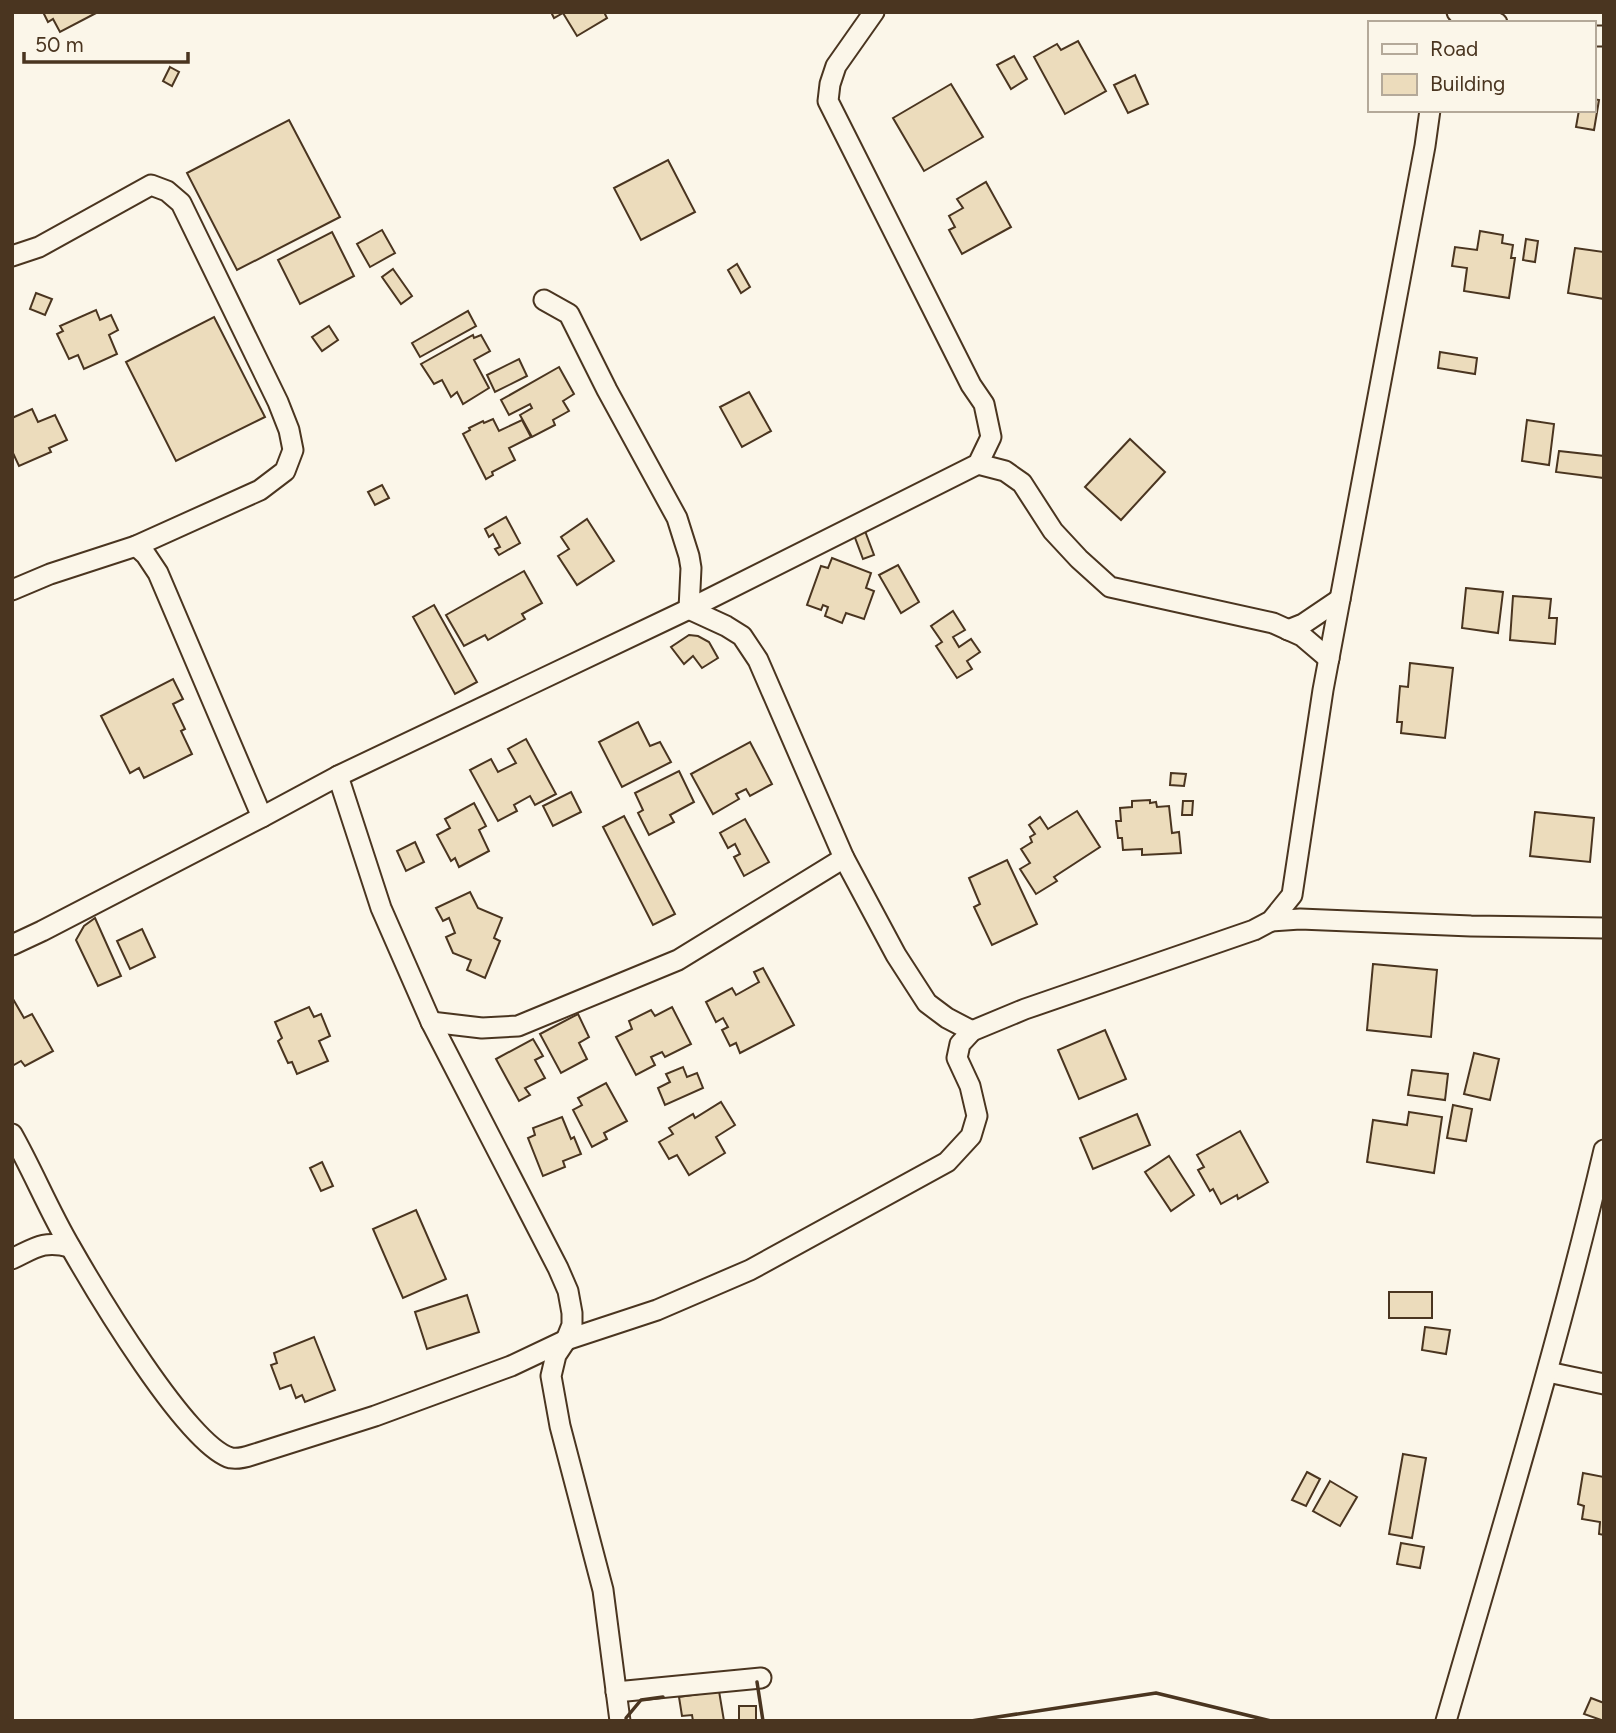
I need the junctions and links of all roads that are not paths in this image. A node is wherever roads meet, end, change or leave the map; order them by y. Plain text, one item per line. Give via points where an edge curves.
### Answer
1 (874, 12) edge
2 (1457, 12) edge
3 (1490, 21) edge
4 (1430, 112) edge
5 (12, 256) edge
6 (544, 300) dead end
7 (978, 464) junction
8 (135, 546) junction
9 (12, 590) edge
10 (1340, 599) junction
11 (689, 609) junction
12 (1288, 630) junction
13 (1329, 659) junction
14 (338, 776) junction
15 (262, 817) junction
16 (844, 858) junction
17 (1294, 881) junction
18 (1317, 919) junction
19 (1271, 920) junction
20 (1604, 928) edge
21 (12, 945) edge
22 (432, 1022) junction
23 (972, 1031) junction
24 (12, 1134) edge
25 (1604, 1150) edge
26 (70, 1247) junction
27 (12, 1259) edge
28 (566, 1340) junction
29 (1548, 1372) junction
30 (1604, 1384) edge
31 (761, 1678) dead end
32 (616, 1692) junction
33 (620, 1721) edge
34 (1446, 1721) edge

1 - 7 street via 836,65 828,101 984,404 991,437
2 - 3 street
4 - 10 street
5 - 8 street via 39,247 151,185 167,191 180,203 278,402 293,450 285,471 260,490
6 - 11 street via 569,314 677,518 691,568
7 - 11 street
7 - 12 street via 1005,471 1022,483 1053,531 1110,587
8 - 9 street
8 - 15 street via 158,573
10 - 12 street
10 - 13 street
11 - 14 street
11 - 16 street via 742,636 758,660
12 - 13 street
13 - 17 street
14 - 15 street
14 - 22 street via 381,908
15 - 21 street
16 - 22 street via 678,960 518,1026 482,1028
16 - 23 street via 896,955 928,1003
17 - 18 street
17 - 19 street via 1292,895
18 - 19 street
18 - 20 street
19 - 23 street
22 - 28 street via 568,1291 572,1325
23 - 28 street via 960,1044 957,1058 977,1116 971,1136 947,1162 750,1270 657,1310
24 - 26 street
25 - 29 street
26 - 27 street via 41,1245
26 - 28 street via 139,1359 180,1415 220,1453 233,1459 375,1416 511,1366
28 - 32 street via 551,1376 603,1590
29 - 30 street
29 - 34 street
31 - 32 street
32 - 33 street

